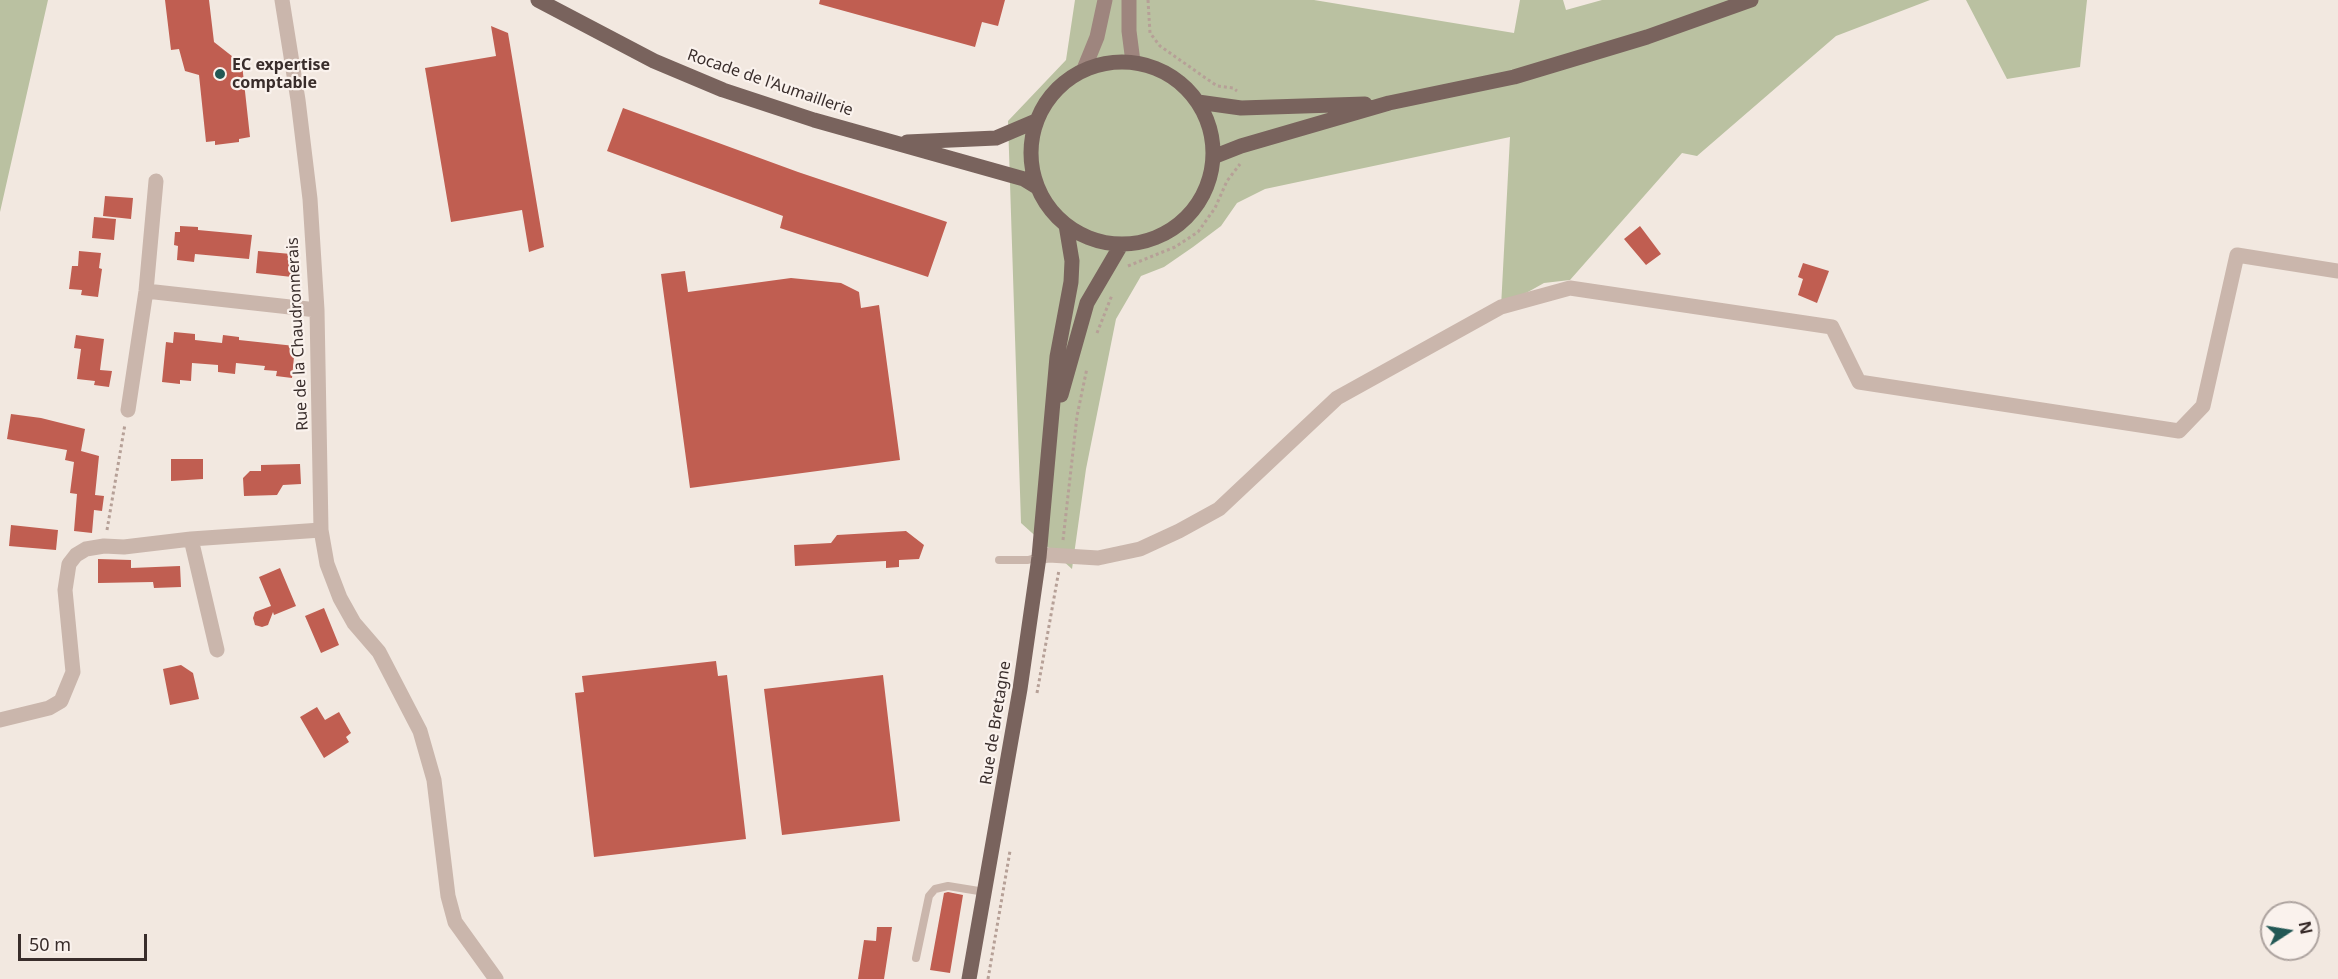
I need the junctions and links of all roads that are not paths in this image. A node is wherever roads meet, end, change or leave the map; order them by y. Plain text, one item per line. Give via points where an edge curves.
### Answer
1 (282, 0) edge
2 (538, 0) edge
3 (1105, 0) edge
4 (1129, 0) edge
5 (1751, 0) edge
6 (1133, 62) junction
7 (1084, 69) junction
8 (1198, 102) junction
9 (1389, 103) junction
10 (1036, 121) junction
11 (898, 143) junction
12 (1213, 157) junction
13 (156, 181) dead end
14 (1037, 188) junction
15 (1066, 225) junction
16 (1121, 245) junction
17 (2338, 271) edge
18 (146, 291) junction
19 (317, 310) junction
20 (128, 410) road end
21 (1047, 472) junction
22 (321, 530) junction
23 (191, 539) junction
24 (1039, 557) junction
25 (999, 560) dead end
26 (217, 650) dead end
27 (0, 720) edge
28 (985, 892) junction
29 (916, 958) dead end
30 (496, 979) edge
31 (969, 979) edge

1 - 19 street, Rue de la Chaudronnerais via 310,199
2 - 11 main road, Rocade de l'Aumaillerie via 654,61 723,90
3 - 7 main road via 1097,37
4 - 6 main road
5 - 9 main road via 1647,37 1514,77
6 - 7 main road via 1108,62
6 - 8 main road via 1158,69 1181,82
7 - 10 main road via 1055,90
8 - 9 main road via 1240,108
8 - 12 main road via 1208,121
9 - 12 main road
10 - 11 main road, Rocade de l'Aumaillerie via 996,138
10 - 14 main road via 1031,165
11 - 14 main road, Rocade de l'Aumaillerie via 1024,179
12 - 16 main road via 1207,189 1192,212 1172,230 1148,241
13 - 18 street
14 - 15 main road
15 - 16 main road via 1089,239
15 - 21 main road, Rue de Bretagne via 1071,282 1057,357
16 - 21 main road, Rue de Bretagne via 1087,303 1062,389
17 - 24 street via 2237,255 2203,406 2179,432 1859,382 1832,327 1570,288 1501,307 1337,398 1219,509 1179,531 1140,549 1098,558
18 - 19 street
18 - 20 street
19 - 22 street, Rue de la Chaudronnerais
21 - 24 main road, Rue de Bretagne
22 - 23 street
22 - 30 street, Rue de la Chaudronnerais via 327,564 340,598 379,652 420,730 434,780 448,896 455,922
23 - 26 street
23 - 27 street via 104,546 76,555 69,564 64,590 73,672 61,701 49,708
24 - 25 lane
24 - 28 main road, Rue de Bretagne
28 - 29 lane via 948,886 935,890 929,896
28 - 31 main road, Rue de Bretagne

